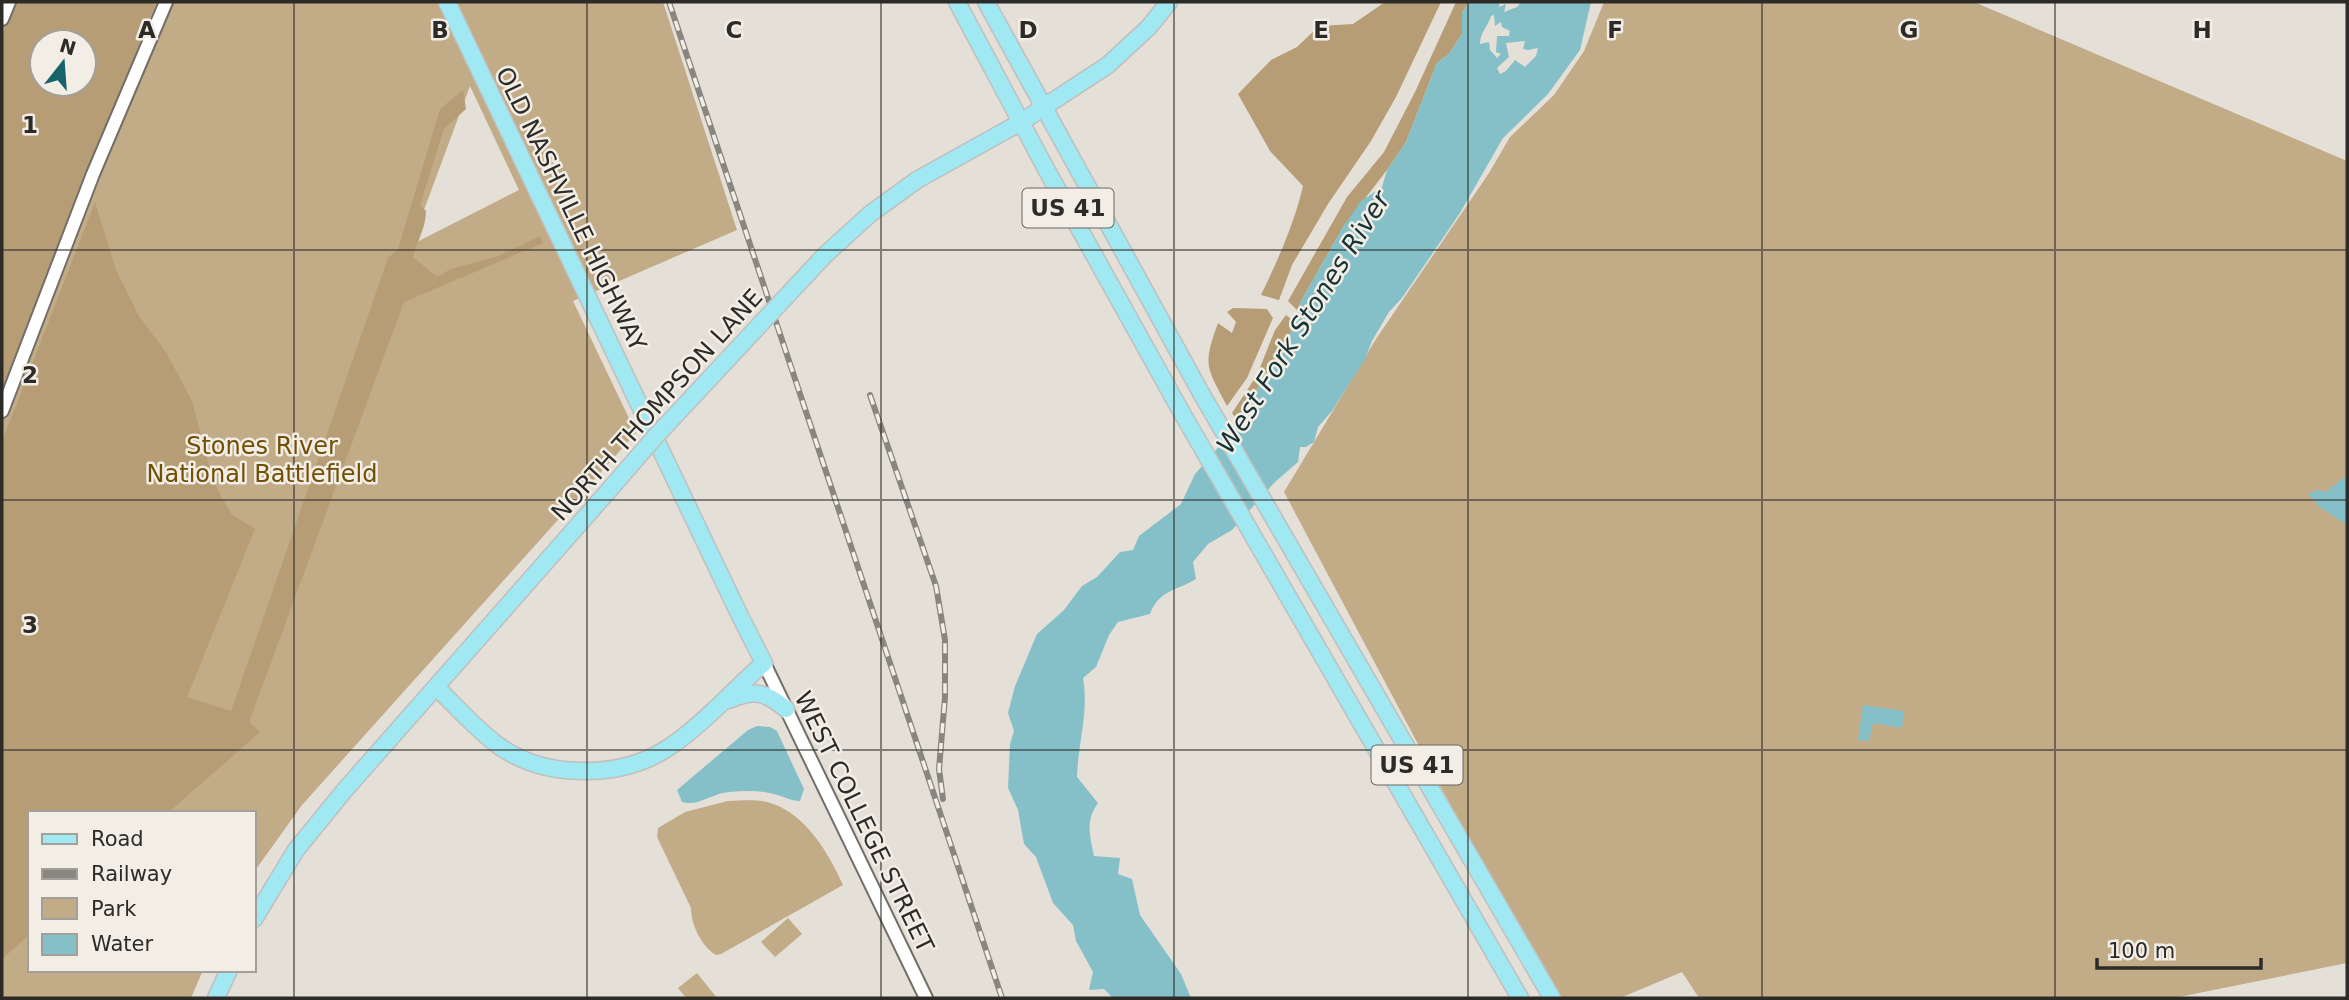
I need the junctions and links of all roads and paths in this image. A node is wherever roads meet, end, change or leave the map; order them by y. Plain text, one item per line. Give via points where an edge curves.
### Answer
1 (9, 2) edge
2 (166, 2) edge
3 (447, 2) edge
4 (957, 2) edge
5 (986, 2) edge
6 (1169, 2) edge
7 (2, 19) edge
8 (1042, 106) junction
9 (1021, 122) junction
10 (2, 411) edge
11 (764, 663) junction
12 (436, 687) junction
13 (717, 705) junction
14 (786, 709) junction
15 (1489, 889) junction
16 (1465, 903) junction
17 (256, 916) edge
18 (228, 972) edge
19 (216, 998) edge
20 (926, 998) edge
21 (1520, 998) edge
22 (1552, 998) edge

1 - 7 street
2 - 10 street via 93,174
3 - 11 main road, OLD NASHVILLE HIGHWAY
4 - 9 main road, US 41
5 - 8 main road, US 41
6 - 8 main road, NORTH THOMPSON LANE via 1129,48
8 - 9 main road, NORTH THOMPSON LANE
8 - 15 main road, US 41 via 1201,393
9 - 12 main road, NORTH THOMPSON LANE, bridge via 917,180 825,255 655,437
9 - 16 main road, US 41 via 1182,413
11 - 13 main road
11 - 14 street, WEST COLLEGE STREET
12 - 13 main road via 501,747 536,764 577,772 620,768 662,752
12 - 17 main road, NORTH THOMPSON LANE via 296,850
13 - 14 main road via 743,694 761,693
14 - 20 street, WEST COLLEGE STREET
15 - 16 main road
15 - 22 main road, US 41
16 - 21 main road, US 41
18 - 19 main road

